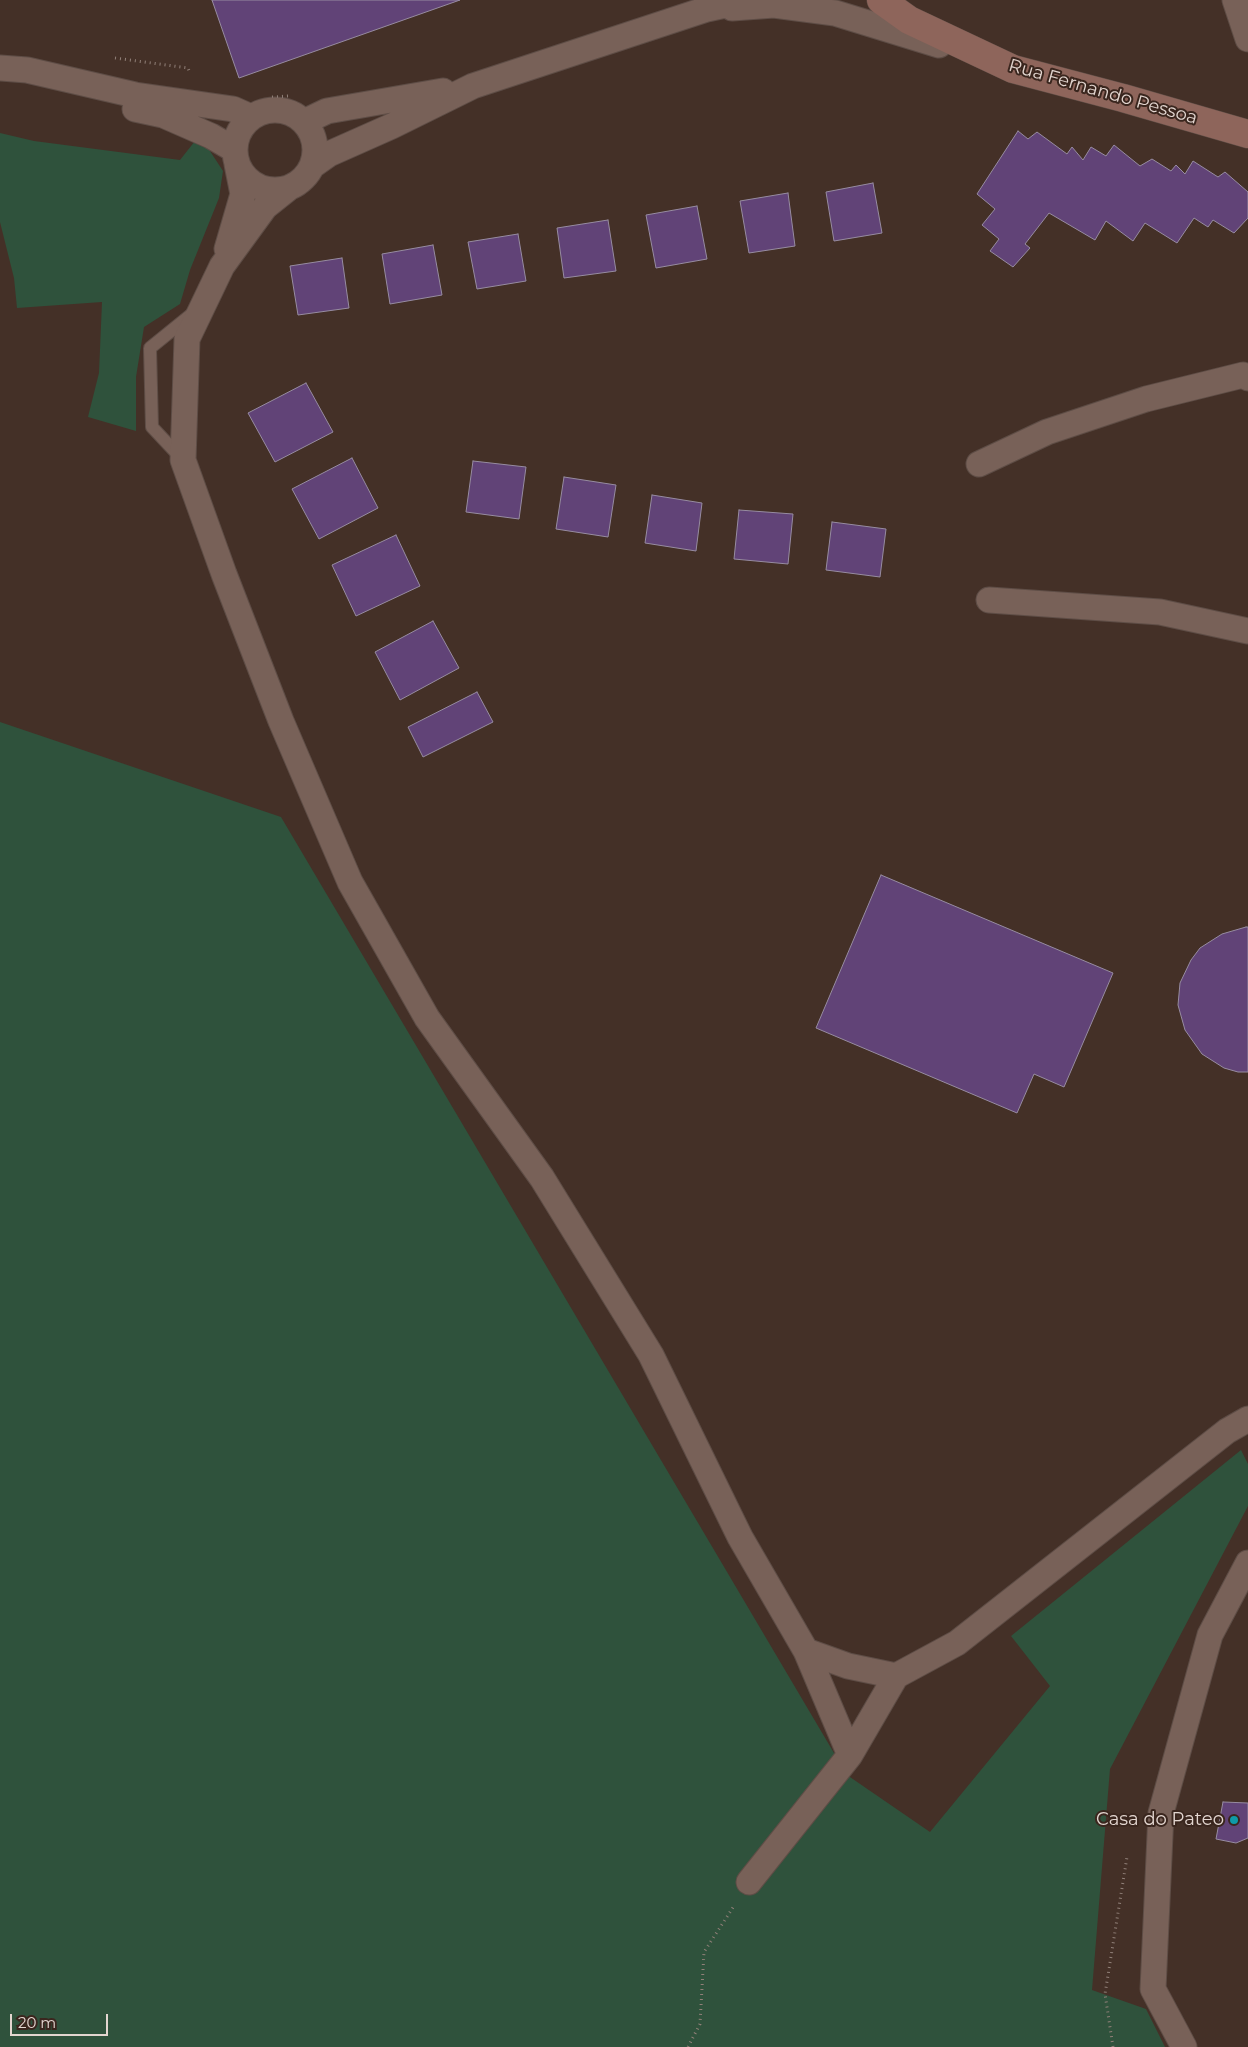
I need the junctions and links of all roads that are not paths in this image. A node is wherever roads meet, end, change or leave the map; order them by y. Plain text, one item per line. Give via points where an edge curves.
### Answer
1 (749, 0) edge
2 (881, 0) edge
3 (1235, 0) edge
4 (715, 3) edge
5 (1248, 39) edge
6 (0, 68) edge
7 (1013, 69) junction
8 (0, 74) edge
9 (473, 86) junction
10 (257, 107) junction
11 (304, 122) junction
12 (1248, 134) edge
13 (235, 156) junction
14 (312, 166) junction
15 (290, 187) junction
16 (222, 266) junction
17 (202, 306) junction
18 (1248, 378) edge
19 (183, 460) junction
20 (979, 464) dead end
21 (989, 600) dead end
22 (1248, 632) edge
23 (1248, 1419) edge
24 (1248, 1563) edge
25 (806, 1650) junction
26 (896, 1676) junction
27 (850, 1756) junction
28 (750, 1882) road end
29 (1184, 2047) edge

1 - 4 street
2 - 7 main road, Rua Fernando Pessoa via 908,20
3 - 5 street
4 - 7 street via 774,5 835,13
4 - 9 street
6 - 10 street via 27,70 135,95 233,109
7 - 12 main road, Rua Fernando Pessoa
8 - 13 street via 163,115 212,136
9 - 11 street via 327,111
9 - 14 street via 329,154
10 - 11 street via 262,112 284,110
10 - 13 street via 236,137
11 - 14 street via 314,143
13 - 15 street via 242,174 258,186 277,190
13 - 16 street via 243,194
14 - 15 street via 299,182
15 - 16 street via 265,207
16 - 17 street
17 - 19 street via 187,339
17 - 19 lane via 150,348 152,427
18 - 20 street via 1243,375 1137,402 1047,432
19 - 25 street via 282,721 350,882 427,1018 542,1178 650,1355 740,1537
21 - 22 street via 1160,612
23 - 26 street via 1227,1431 957,1643
24 - 29 street via 1210,1635 1160,1813 1153,1989
25 - 26 street via 848,1666
25 - 27 street
26 - 27 street
27 - 28 street

